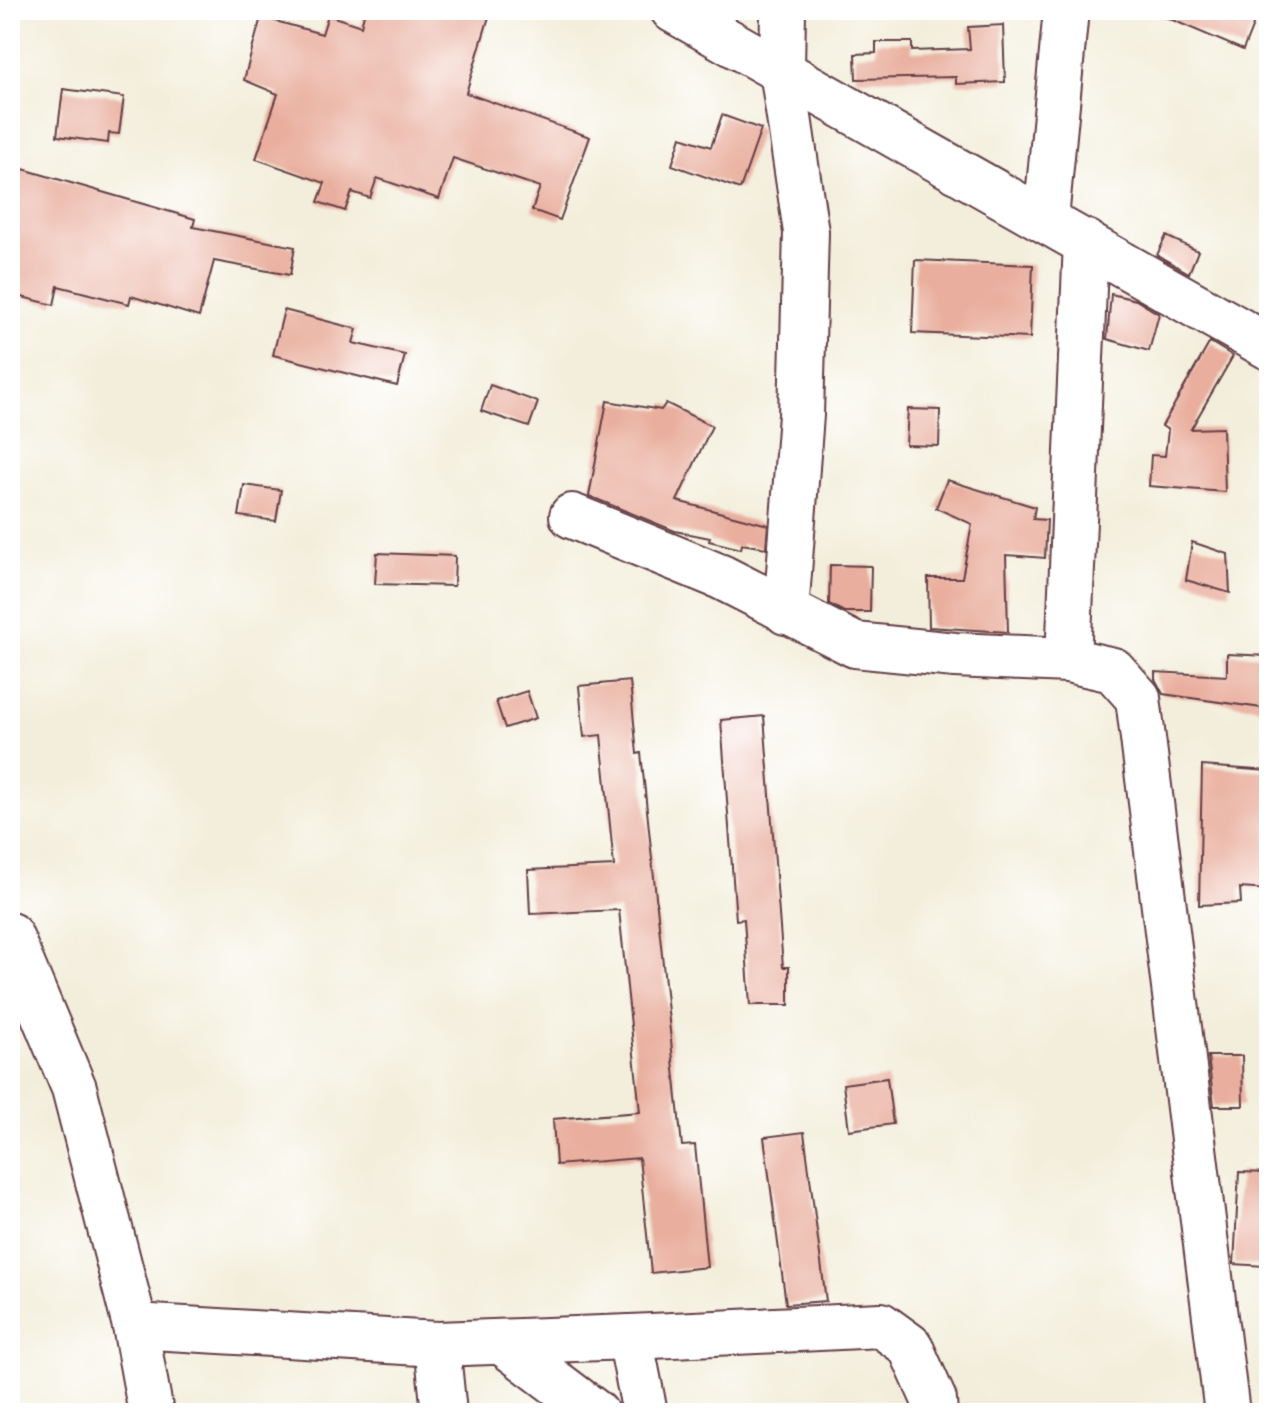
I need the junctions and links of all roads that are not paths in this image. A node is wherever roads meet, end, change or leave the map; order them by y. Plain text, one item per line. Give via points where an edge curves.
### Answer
1 (673, 10) edge
2 (783, 10) edge
3 (1066, 10) edge
4 (782, 70) junction
5 (1046, 219) junction
6 (1086, 242) junction
7 (1269, 347) edge
8 (572, 516) dead end
9 (786, 612) junction
10 (1068, 660) junction
11 (10, 935) edge
12 (135, 1326) junction
13 (630, 1337) junction
14 (503, 1343) junction
15 (437, 1344) junction
16 (151, 1413) edge
17 (444, 1413) edge
18 (596, 1413) edge
19 (645, 1413) edge
20 (935, 1413) edge
21 (1227, 1413) edge

1 - 4 street
2 - 4 street
3 - 5 street
4 - 5 street
4 - 9 street via 806,232 801,415
5 - 6 street
6 - 7 street
6 - 10 street
8 - 9 street via 721,577
9 - 10 street via 855,645
10 - 21 street via 1113,670 1138,698
11 - 12 street via 74,1088
12 - 15 street
12 - 16 street
13 - 14 street
13 - 19 street
13 - 20 street via 881,1325 910,1346
14 - 15 street
14 - 18 street
15 - 17 street

